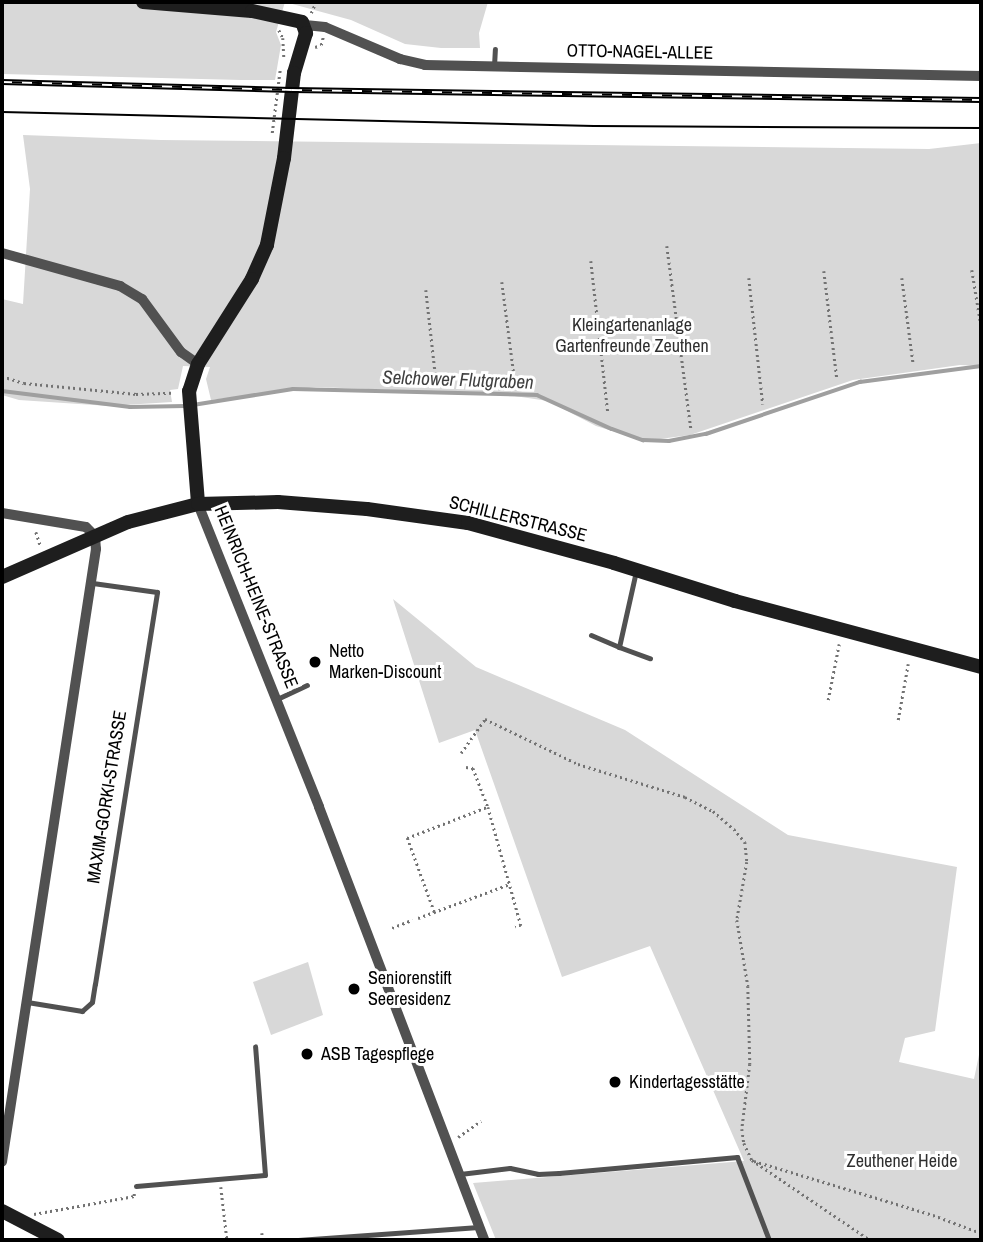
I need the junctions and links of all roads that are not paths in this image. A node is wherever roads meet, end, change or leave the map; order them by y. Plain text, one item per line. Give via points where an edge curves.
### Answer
1 (143, 2) edge
2 (308, 19) junction
3 (495, 49) dead end
4 (494, 66) junction
5 (981, 76) edge
6 (2, 253) edge
7 (198, 364) junction
8 (198, 504) junction
9 (2, 513) edge
10 (94, 536) junction
11 (636, 570) junction
12 (2, 577) edge
13 (93, 583) junction
14 (591, 635) dead end
15 (620, 647) junction
16 (650, 658) dead end
17 (981, 667) edge
18 (307, 685) dead end
19 (277, 699) junction
20 (27, 1002) junction
21 (255, 1046) dead end
22 (2, 1162) edge
23 (460, 1174) junction
24 (136, 1186) road end
25 (2, 1211) edge
26 (479, 1227) junction
27 (58, 1240) edge
28 (298, 1240) edge
29 (484, 1240) edge
30 (769, 1240) edge

1 - 2 street
2 - 4 street, OTTO-NAGEL-ALLEE via 412,63
2 - 7 street, HEINRICH-HEINE-STRASSE via 294,73 267,245 252,279
3 - 4 lane
4 - 5 street, OTTO-NAGEL-ALLEE
6 - 7 street via 120,286 142,299 181,352
7 - 8 street, HEINRICH-HEINE-STRASSE via 189,391
8 - 10 street, SCHILLERSTRASSE
8 - 11 street, SCHILLERSTRASSE via 295,503 445,520
8 - 19 street, HEINRICH-HEINE-STRASSE
9 - 10 street via 71,522 86,527
10 - 12 street, SCHILLERSTRASSE
10 - 13 street
11 - 15 lane
11 - 17 street, SCHILLERSTRASSE
13 - 20 street
13 - 20 lane, MAXIM-GORKI-STRASSE via 156,592 92,1002 82,1011
14 - 15 lane
15 - 16 lane
18 - 19 lane
19 - 23 street, HEINRICH-HEINE-STRASSE
20 - 22 street
21 - 24 lane via 265,1175
23 - 26 street, HEINRICH-HEINE-STRASSE
23 - 30 lane via 510,1168 559,1173 737,1157
25 - 27 street
26 - 28 lane
26 - 29 street, HEINRICH-HEINE-STRASSE

